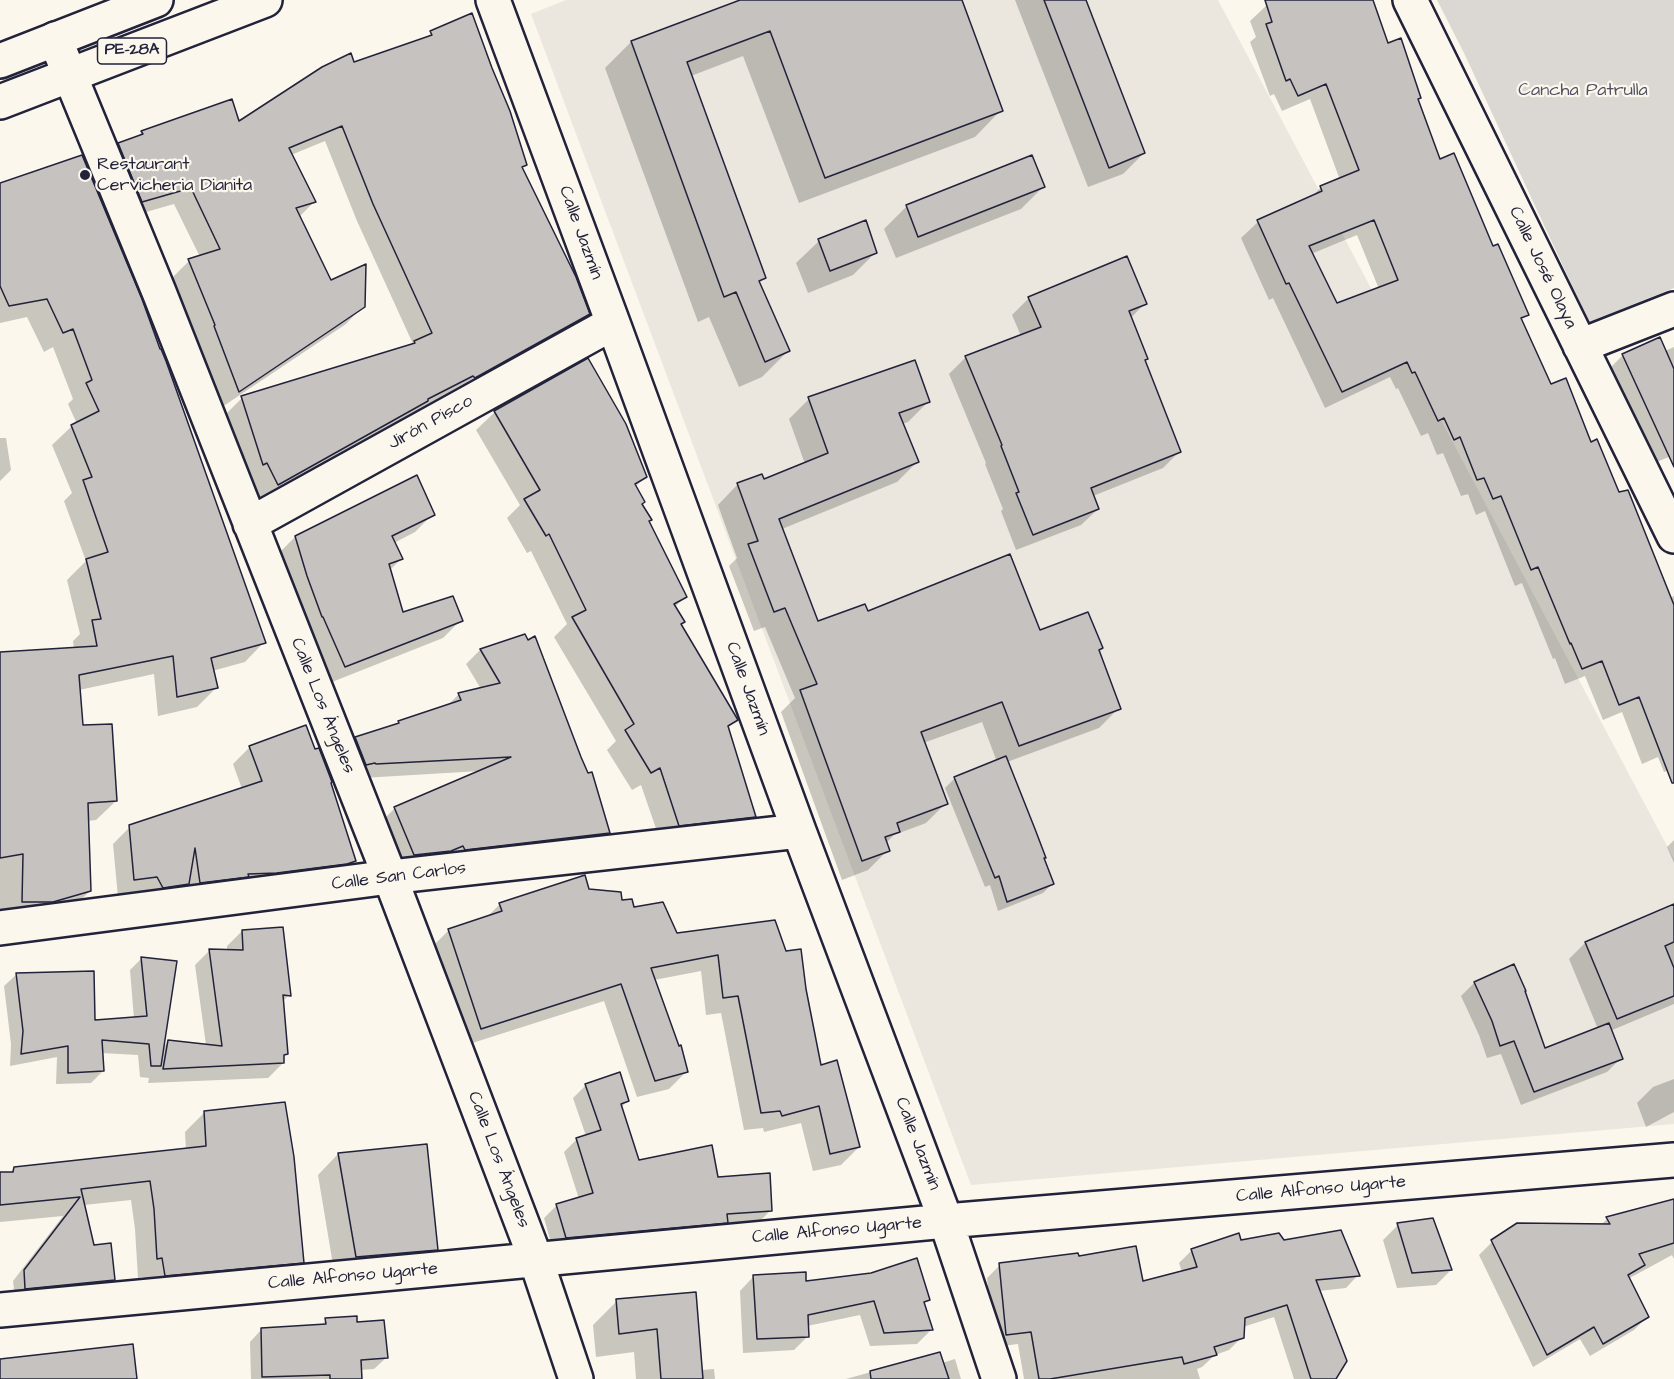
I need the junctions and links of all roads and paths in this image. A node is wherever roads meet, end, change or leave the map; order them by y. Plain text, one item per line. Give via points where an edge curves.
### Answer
1 (156, 0) edge
2 (265, 0) edge
3 (493, 0) edge
4 (1410, 0) edge
5 (55, 39) junction
6 (0, 61) edge
7 (70, 75) junction
8 (0, 102) edge
9 (1674, 309) edge
10 (613, 323) junction
11 (1580, 346) junction
12 (250, 524) junction
13 (1674, 536) edge
14 (799, 831) junction
15 (390, 877) junction
16 (0, 928) edge
17 (1674, 1160) edge
18 (946, 1221) junction
19 (536, 1260) junction
20 (0, 1310) edge
21 (576, 1379) edge
22 (999, 1379) edge

1 - 5 main road, PE-28A
2 - 7 main road, PE-28A
3 - 10 main road, Calle Jazmín
4 - 11 main road, Calle José Olaya
5 - 6 main road, PE-28A
5 - 7 main road, Calle Los Ángeles
7 - 8 main road, PE-28A
7 - 12 main road, Calle Los Ángeles
9 - 11 main road
10 - 12 main road, Jirón Pisco
10 - 14 main road, Calle Jazmín
11 - 13 main road, Calle José Olaya
12 - 15 main road, Calle Los Ángeles
14 - 15 main road, Calle San Carlos
14 - 18 main road, Calle Jazmín
15 - 16 main road, Calle San Carlos
15 - 19 main road, Calle Los Ángeles
17 - 18 main road, Calle Alfonso Ugarte
18 - 19 main road, Calle Alfonso Ugarte
18 - 22 main road, Calle Jazmín
19 - 20 main road, Calle Alfonso Ugarte
19 - 21 main road, Calle Los Ángeles

